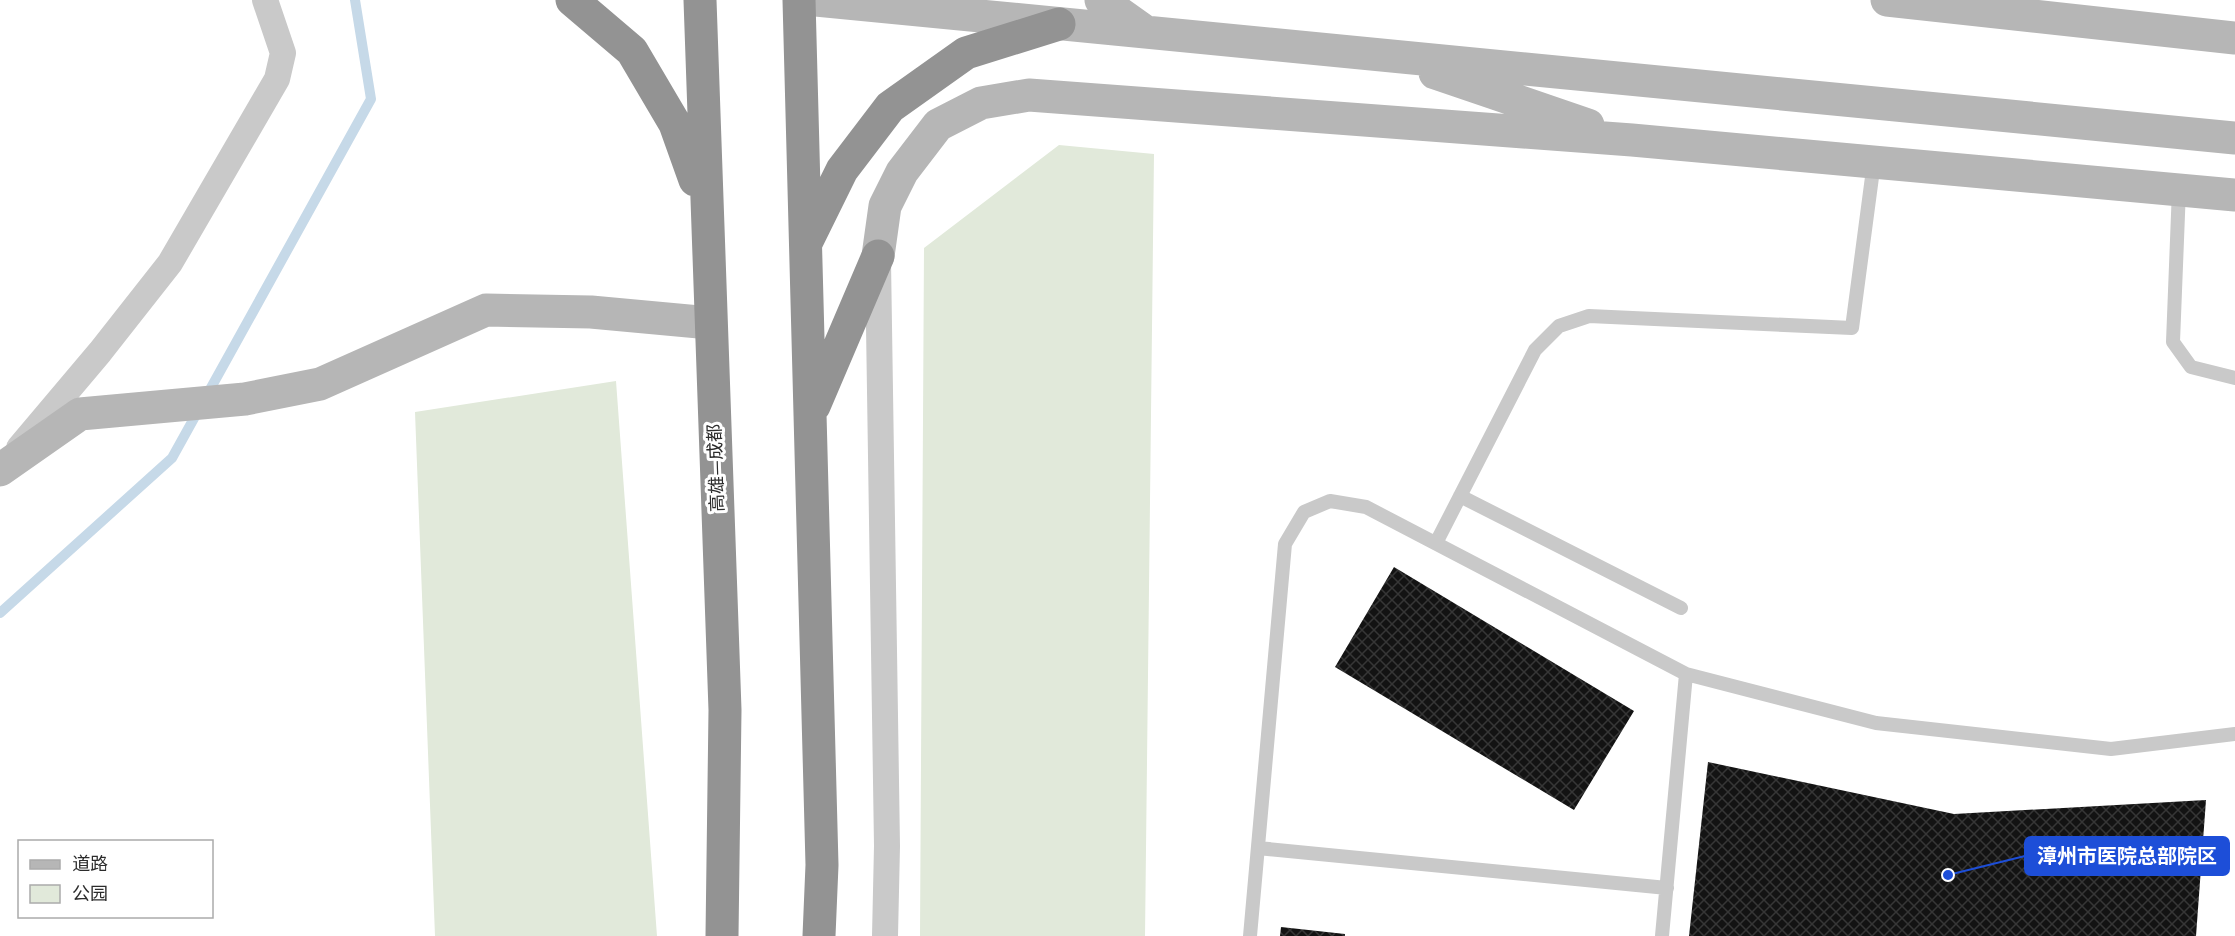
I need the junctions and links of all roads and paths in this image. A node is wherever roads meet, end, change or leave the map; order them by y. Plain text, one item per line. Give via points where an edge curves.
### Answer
1 (265, 0) edge
2 (572, 0) edge
3 (700, 0) edge
4 (799, 0) edge
5 (816, 0) edge
6 (1101, 0) edge
7 (1887, 0) edge
8 (1059, 24) junction
9 (1146, 32) junction
10 (2235, 38) edge
11 (1382, 55) junction
12 (2235, 138) edge
13 (1632, 140) junction
14 (1874, 162) junction
15 (2235, 179) edge
16 (2180, 189) junction
17 (2235, 195) edge
18 (2235, 209) edge
19 (706, 211) junction
20 (805, 245) junction
21 (878, 256) junction
22 (710, 323) junction
23 (2235, 378) edge
24 (810, 416) junction
25 (1, 469) edge
26 (1460, 496) junction
27 (1436, 543) junction
28 (1681, 608) dead end
29 (1686, 674) junction
30 (2235, 734) edge
31 (1258, 848) junction
32 (1667, 888) junction
33 (722, 936) edge
34 (819, 936) edge
35 (885, 936) edge
36 (1250, 936) edge
37 (1662, 936) edge

1 - 25 street via 283,53 277,79 170,263
2 - 19 highway via 632,51 675,124
3 - 19 highway, 高雄—成都
4 - 20 highway
5 - 8 street
6 - 9 street
7 - 10 street
8 - 9 street
8 - 20 highway via 966,53 890,107 842,170
9 - 11 street
11 - 12 street
11 - 13 street
13 - 14 street
13 - 21 street via 1029,95 981,103 938,125 902,172 885,206
14 - 16 street
14 - 26 lane via 1852,328 1589,316 1558,326 1535,350
15 - 16 street
16 - 17 street
16 - 18 street
16 - 23 lane via 2173,342 2191,367
19 - 22 highway, 高雄—成都
20 - 24 highway
21 - 24 highway
21 - 35 street
22 - 25 street via 591,312 486,310 320,384 245,399 80,414
22 - 33 highway, 高雄—成都 via 724,710
24 - 34 highway via 822,865
26 - 27 lane
26 - 28 lane
27 - 29 lane
27 - 31 lane via 1366,507 1330,501 1304,512 1285,544
29 - 30 lane via 1876,723 2076,745 2111,748
29 - 32 lane
31 - 32 lane
31 - 36 lane
32 - 37 lane

